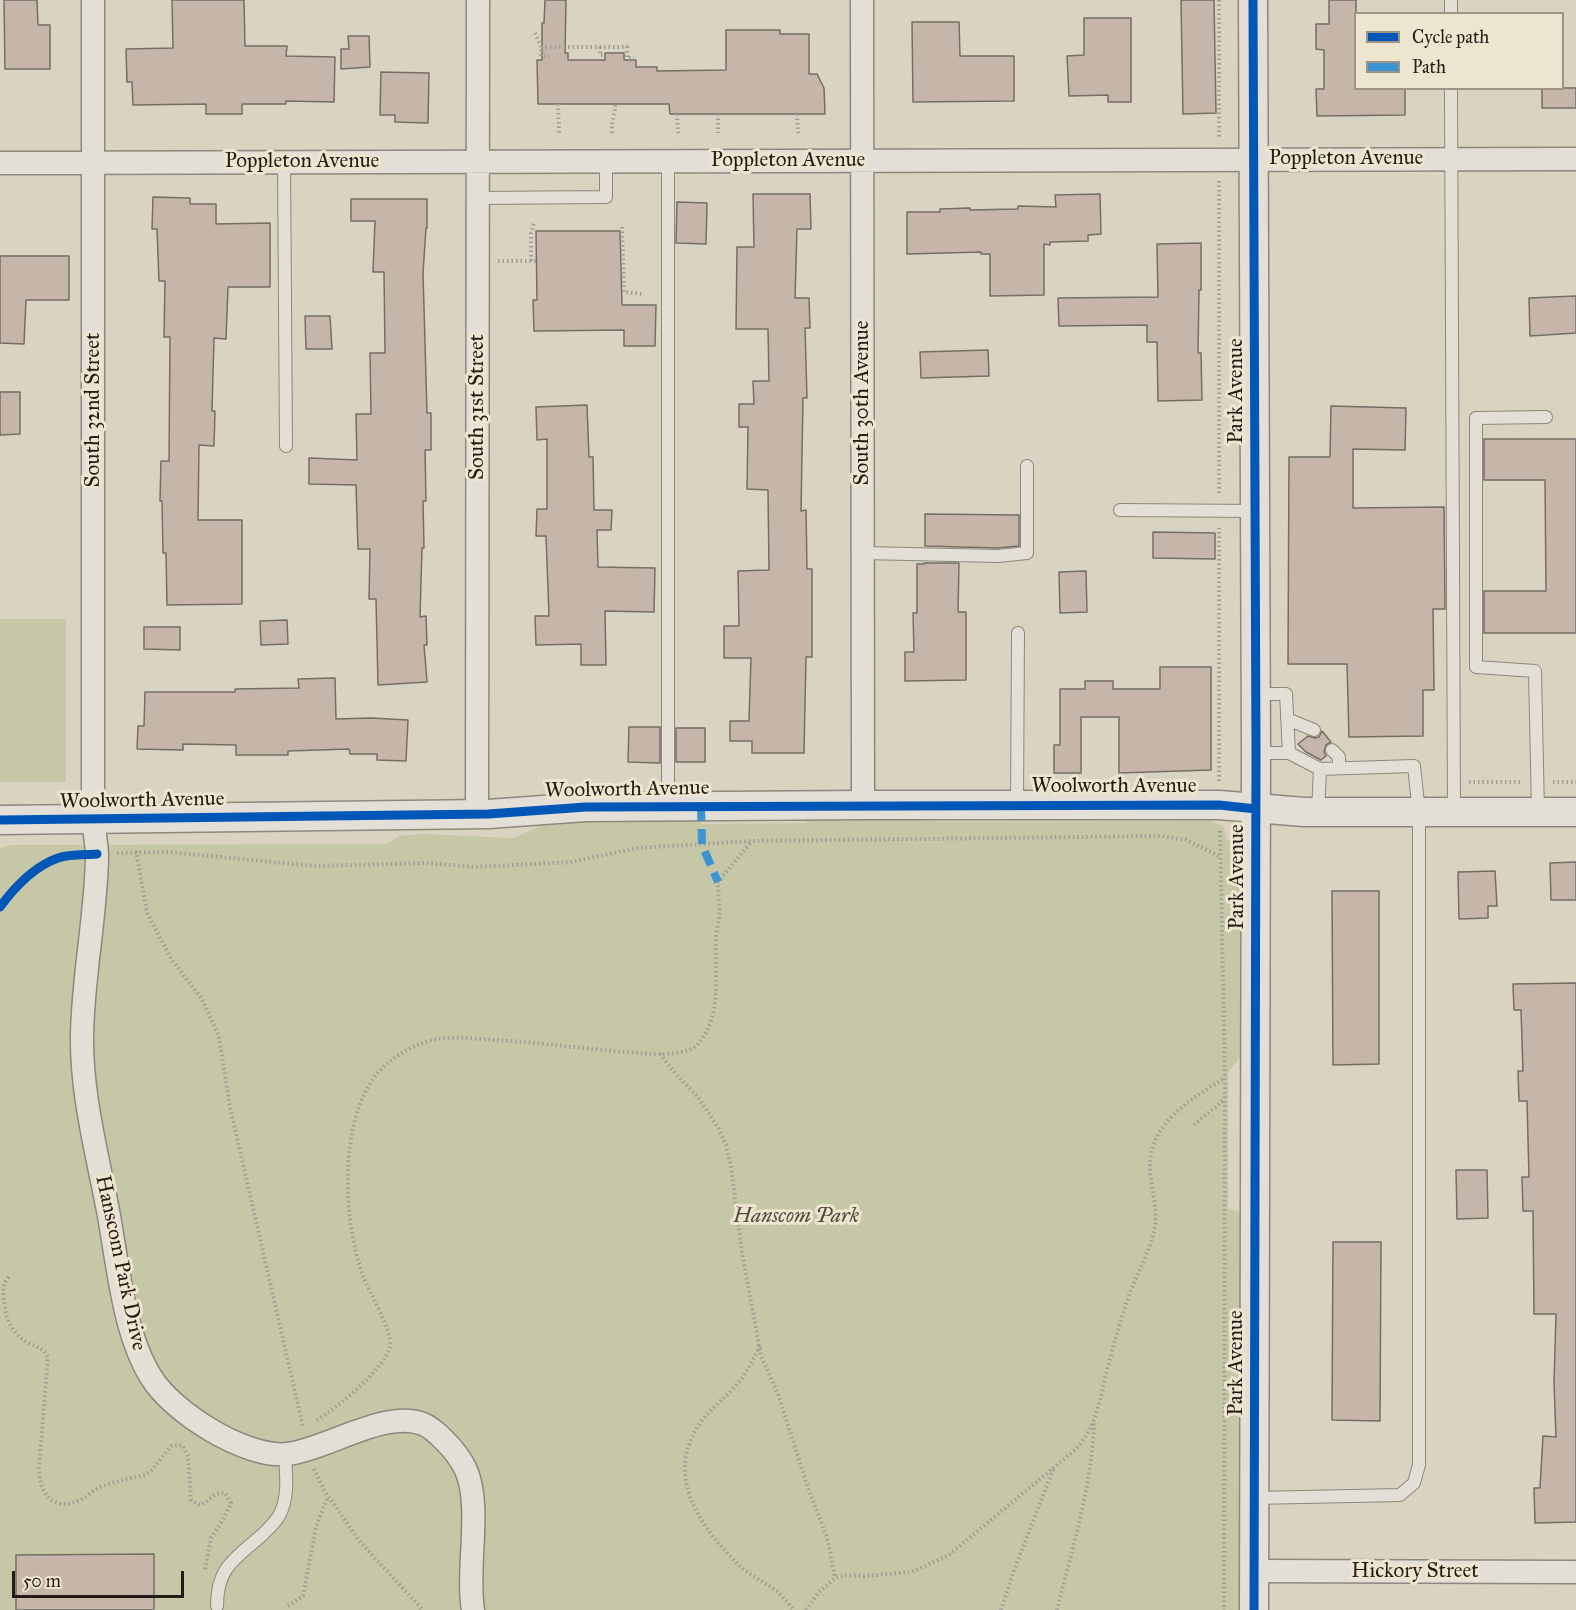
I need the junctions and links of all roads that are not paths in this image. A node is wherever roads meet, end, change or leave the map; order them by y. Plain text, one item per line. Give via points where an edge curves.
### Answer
1 (93, 0) edge
2 (478, 0) edge
3 (862, 0) edge
4 (1253, 0) edge
5 (1451, 90) edge
6 (1452, 159) junction
7 (1576, 159) edge
8 (1254, 160) junction
9 (478, 161) junction
10 (606, 161) junction
11 (668, 161) junction
12 (862, 161) junction
13 (284, 162) junction
14 (0, 163) edge
15 (94, 163) junction
16 (478, 198) junction
17 (1546, 417) dead end
18 (286, 446) dead end
19 (1027, 466) dead end
20 (1120, 510) dead end
21 (1255, 511) junction
22 (863, 553) junction
23 (1018, 633) dead end
24 (1256, 694) junction
25 (1287, 719) junction
26 (1314, 730) dead end
27 (1332, 750) dead end
28 (1256, 753) junction
29 (1289, 753) junction
30 (1339, 768) junction
31 (1320, 770) junction
32 (863, 805) junction
33 (1017, 805) junction
34 (668, 807) junction
35 (1256, 809) junction
36 (1318, 812) junction
37 (1419, 812) junction
38 (1538, 812) junction
39 (1576, 812) edge
40 (1454, 813) junction
41 (477, 814) junction
42 (93, 819) junction
43 (0, 820) edge
44 (285, 1455) junction
45 (1254, 1498) junction
46 (1254, 1572) junction
47 (1576, 1572) edge
48 (217, 1606) dead end
49 (473, 1610) edge
50 (1254, 1610) edge

1 - 15 street, South 32nd Street
2 - 9 street, South 31st Street
3 - 12 street, South 30th Avenue
4 - 8 street, Park Avenue
5 - 6 lane
6 - 7 street, Poppleton Avenue
6 - 8 street, Poppleton Avenue
6 - 40 lane
8 - 12 street, Poppleton Avenue
8 - 21 street, Park Avenue
9 - 10 street, Poppleton Avenue
9 - 13 street, Poppleton Avenue
9 - 16 street, South 31st Street
10 - 11 street, Poppleton Avenue
10 - 16 lane via 606,197
11 - 12 street, Poppleton Avenue
11 - 34 lane
12 - 22 street, South 30th Avenue
13 - 15 street, Poppleton Avenue
13 - 18 lane
14 - 15 street, Poppleton Avenue
15 - 42 street, South 32nd Street
16 - 41 street, South 31st Street
17 - 38 lane via 1476,418 1476,667 1535,671
19 - 22 lane via 1027,553
20 - 21 lane
21 - 24 street, Park Avenue
22 - 32 street, South 30th Avenue
23 - 33 lane
24 - 25 lane via 1286,694
24 - 28 street, Park Avenue
25 - 26 lane
25 - 29 lane
27 - 30 lane via 1339,757
28 - 29 lane
28 - 35 street, Park Avenue
29 - 31 lane
30 - 31 lane
30 - 37 lane via 1414,766
31 - 36 lane
32 - 33 street, Woolworth Avenue
32 - 34 street, Woolworth Avenue
33 - 35 street, Woolworth Avenue
34 - 41 street, Woolworth Avenue
35 - 36 street, Woolworth Avenue
35 - 45 street, Park Avenue
36 - 37 street, Woolworth Avenue
37 - 40 street, Woolworth Avenue
37 - 45 lane via 1418,1476 1408,1490 1393,1496
38 - 39 street, Woolworth Avenue
38 - 40 street, Woolworth Avenue
41 - 42 street, Woolworth Avenue
42 - 43 street, Woolworth Avenue
42 - 44 street, Hanscom Park Drive via 97,854 83,1009 83,1058 93,1132 135,1345 156,1385 189,1416 242,1444
44 - 48 lane via 286,1492 279,1516 226,1567 219,1583
44 - 49 street, Hanscom Park Drive via 396,1420 423,1424 438,1434 466,1470 471,1493
45 - 46 street, Park Avenue
46 - 47 street, Hickory Street
46 - 50 street, Park Avenue

